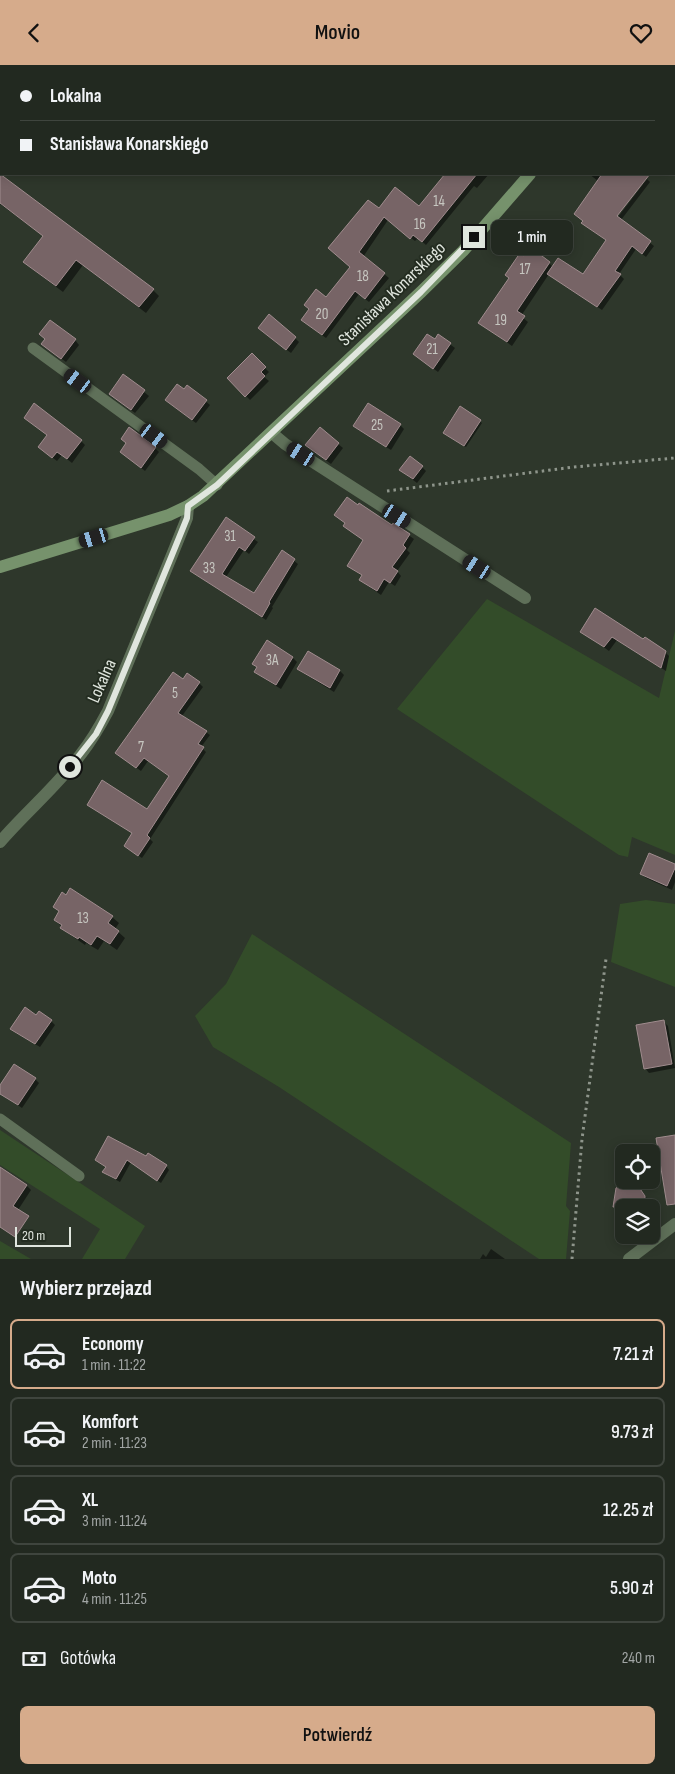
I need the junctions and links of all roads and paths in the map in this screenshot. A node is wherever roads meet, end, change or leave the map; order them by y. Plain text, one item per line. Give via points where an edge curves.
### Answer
1 (529, 175) edge
2 (33, 348) dead end
3 (272, 433) junction
4 (675, 458) edge
5 (217, 485) junction
6 (365, 496) junction
7 (188, 506) junction
8 (0, 567) edge
9 (525, 598) dead end
10 (0, 842) edge
11 (606, 959) dead end
12 (0, 1119) edge
13 (79, 1176) dead end
14 (675, 1224) edge
15 (572, 1259) edge
16 (629, 1259) edge

1 - 3 street, Stanisława Konarskiego via 463,251
2 - 5 lane
3 - 5 street, Stanisława Konarskiego
3 - 6 street
4 - 6 path via 564,468
5 - 7 street, Stanisława Konarskiego
6 - 9 street
7 - 8 street, Stanisława Konarskiego via 169,515
7 - 10 street, Lokalna via 187,518 96,734
11 - 15 path via 581,1148
12 - 13 lane
14 - 16 street

